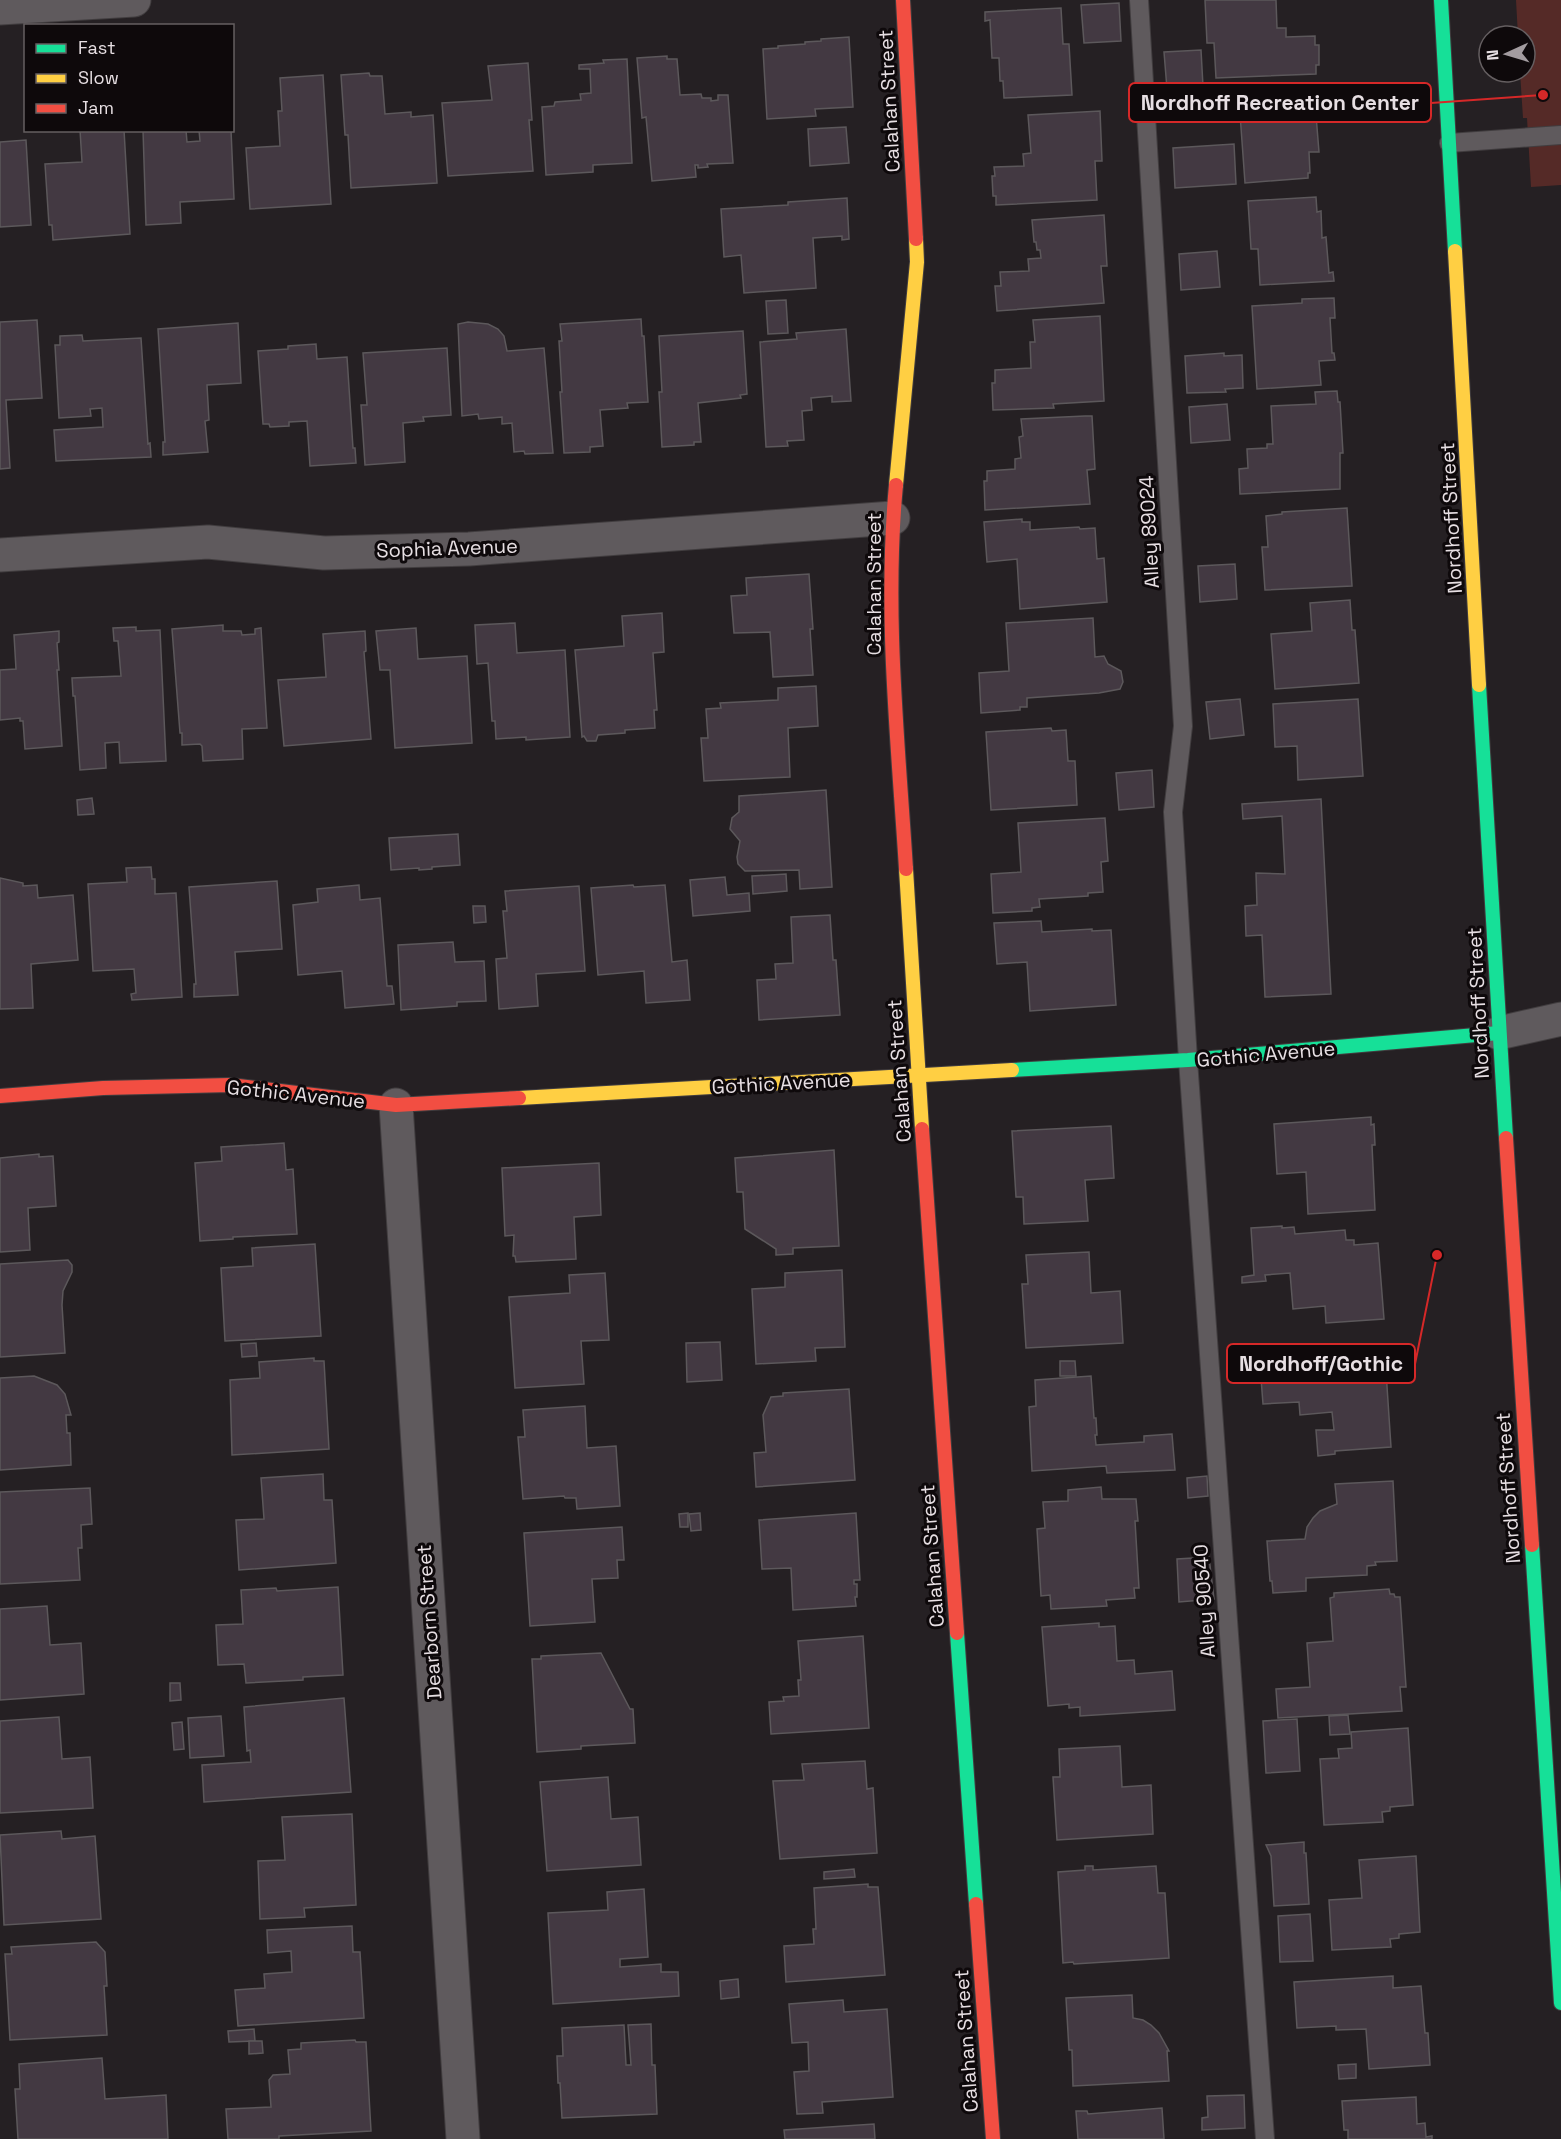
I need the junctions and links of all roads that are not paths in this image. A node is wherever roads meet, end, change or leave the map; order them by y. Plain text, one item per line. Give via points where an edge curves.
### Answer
1 (134, 0) edge
2 (903, 0) edge
3 (1139, 0) edge
4 (1441, 0) edge
5 (0, 8) edge
6 (1561, 135) edge
7 (1449, 143) junction
8 (893, 518) junction
9 (0, 555) edge
10 (1561, 1019) edge
11 (1499, 1033) junction
12 (1188, 1060) junction
13 (918, 1076) junction
14 (0, 1096) edge
15 (396, 1106) junction
16 (1561, 2003) edge
17 (463, 2139) edge
18 (993, 2139) edge
19 (1264, 2139) edge

1 - 5 street
2 - 8 street, Calahan Street via 917,261
3 - 12 lane, Alley 89024 via 1183,726 1173,812
4 - 7 street, Nordhoff Street
6 - 7 lane
7 - 11 street, Nordhoff Street
8 - 9 street, Sophia Avenue via 469,549 324,553 208,542
8 - 13 street, Calahan Street via 891,618
10 - 11 street, Gothic Avenue
11 - 12 street, Gothic Avenue
11 - 16 street, Nordhoff Street
12 - 13 street, Gothic Avenue
12 - 19 lane, Alley 90540
13 - 15 street, Gothic Avenue
13 - 18 street, Calahan Street
14 - 15 street, Gothic Avenue via 103,1088 230,1085
15 - 17 street, Dearborn Street

